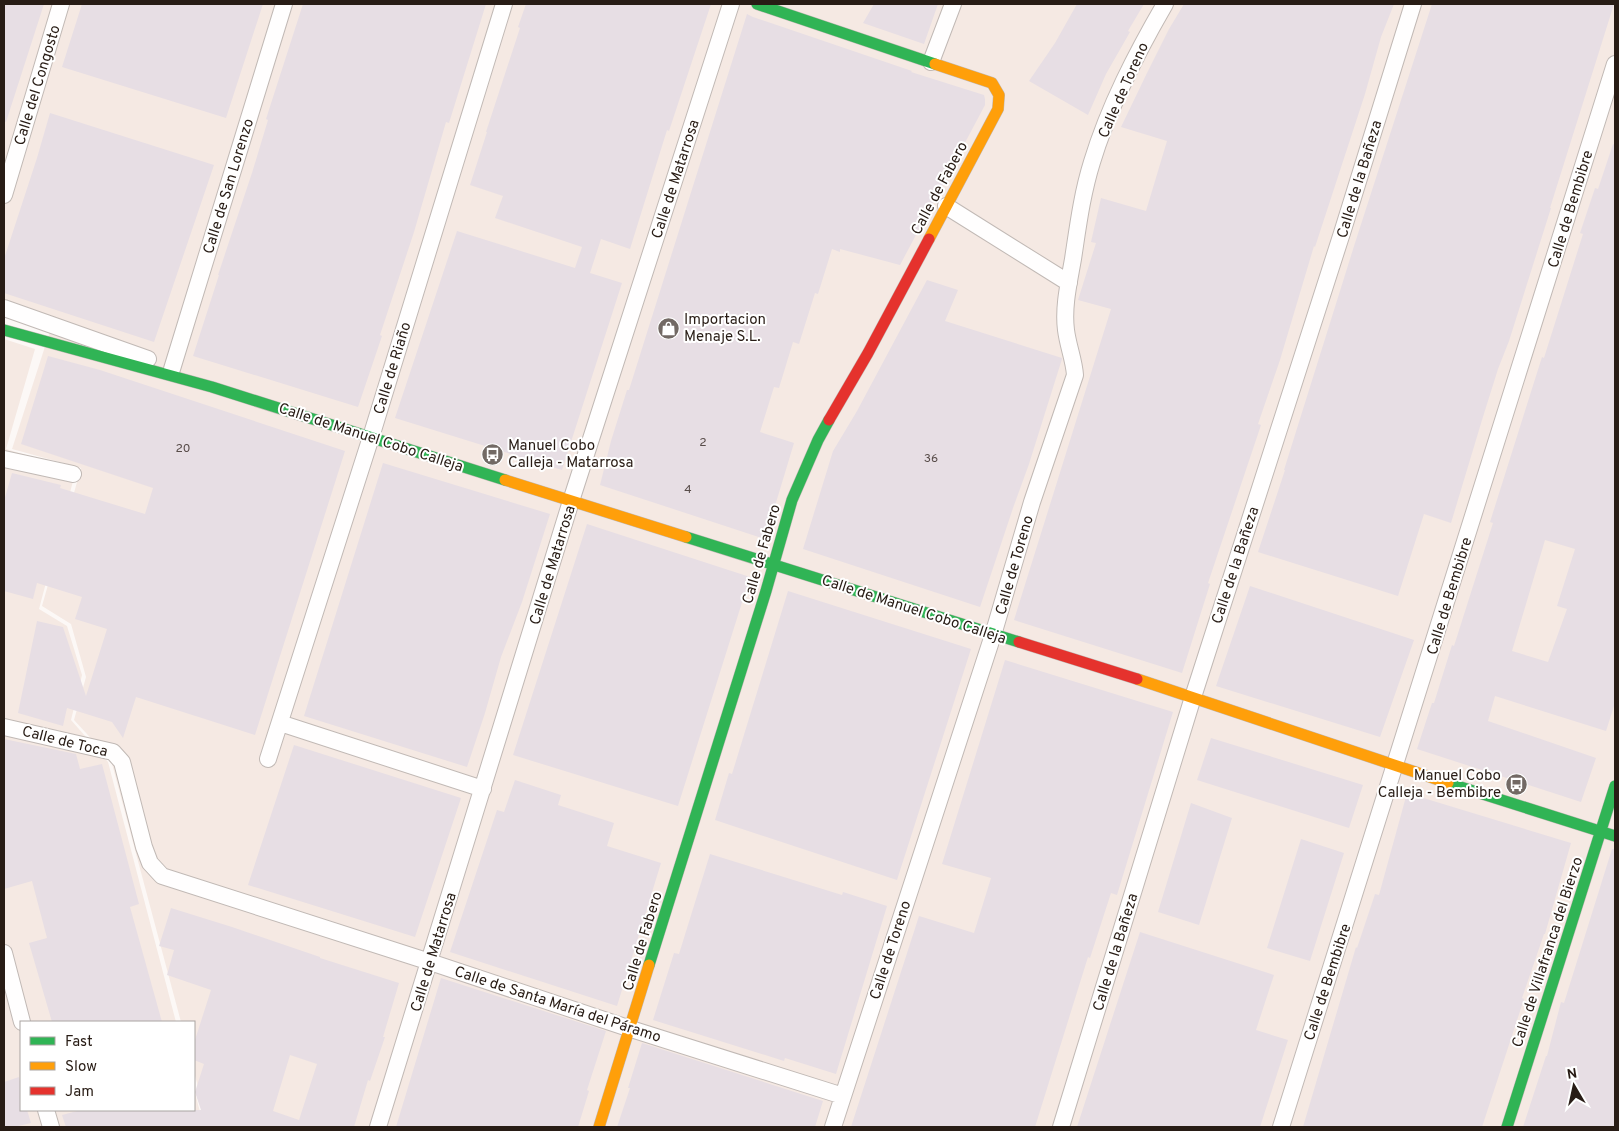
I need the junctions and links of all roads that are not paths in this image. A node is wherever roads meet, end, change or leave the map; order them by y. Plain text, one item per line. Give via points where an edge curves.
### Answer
1 (61, 4) edge
2 (284, 4) edge
3 (504, 4) edge
4 (731, 4) edge
5 (757, 4) edge
6 (953, 4) edge
7 (1165, 4) edge
8 (1413, 4) edge
9 (931, 62) junction
10 (1615, 64) edge
11 (4, 195) edge
12 (946, 206) junction
13 (1069, 283) junction
14 (4, 308) edge
15 (4, 330) edge
16 (172, 369) junction
17 (212, 387) junction
18 (371, 437) junction
19 (4, 459) edge
20 (73, 474) dead end
21 (571, 501) junction
22 (775, 564) junction
23 (993, 635) junction
24 (1193, 697) junction
25 (280, 723) junction
26 (4, 727) edge
27 (268, 759) dead end
28 (122, 762) joint
29 (1396, 766) junction
30 (1615, 786) edge
31 (483, 789) junction
32 (1601, 832) junction
33 (1615, 836) edge
34 (4, 953) edge
35 (430, 962) junction
36 (22, 1021) edge
37 (631, 1029) junction
38 (843, 1096) junction
39 (46, 1111) edge
40 (51, 1127) edge
41 (378, 1127) edge
42 (600, 1127) edge
43 (833, 1127) edge
44 (1061, 1127) edge
45 (1281, 1127) edge
46 (1506, 1127) edge

1 - 11 street, Calle del Congosto
2 - 16 street, Calle de San Lorenzo
3 - 18 street, Calle de Riaño
4 - 21 street, Calle de Matarrosa
5 - 9 street
6 - 9 street
7 - 13 street, Calle de Toreno via 1109,112 1091,164 1078,220
8 - 24 street, Calle de la Bañeza
9 - 12 street, Calle de Fabero via 992,83 1000,98 998,109
10 - 29 street, Calle de Bembibre
12 - 13 street
12 - 22 street, Calle de Fabero via 818,440 792,500
13 - 23 street, Calle de Toreno via 1066,330 1075,375 1032,502
14 - 16 street, Calle de Manuel Cobo Calleja
15 - 17 street, Calle de Manuel Cobo Calleja
16 - 17 street, Calle de Manuel Cobo Calleja
17 - 18 street, Calle de Manuel Cobo Calleja
18 - 21 street, Calle de Manuel Cobo Calleja
18 - 25 street, Calle de Riaño
19 - 20 street
21 - 22 street, Calle de Manuel Cobo Calleja
21 - 31 street, Calle de Matarrosa
22 - 23 street, Calle de Manuel Cobo Calleja
22 - 37 street, Calle de Fabero
23 - 24 street, Calle de Manuel Cobo Calleja
23 - 38 street, Calle de Toreno
24 - 29 street, Calle de Manuel Cobo Calleja
24 - 44 street, Calle de la Bañeza
25 - 27 street, Calle de Riaño
25 - 31 street
26 - 28 street, Calle de Toca via 113,752
28 - 35 street, Calle de Santa María del Páramo via 144,847 150,863 162,876
29 - 32 street, Calle de Manuel Cobo Calleja
29 - 45 street, Calle de Bembibre
30 - 32 street, Calle de Villafranca del Bierzo
31 - 35 street, Calle de Matarrosa
32 - 33 street, Calle de Manuel Cobo Calleja
32 - 46 street, Calle de Villafranca del Bierzo
34 - 36 street
35 - 37 street, Calle de Santa María del Páramo
35 - 41 street, Calle de Matarrosa
37 - 38 street, Calle de Santa María del Páramo
37 - 42 street, Calle de Fabero
38 - 43 street, Calle de Toreno
39 - 40 street

